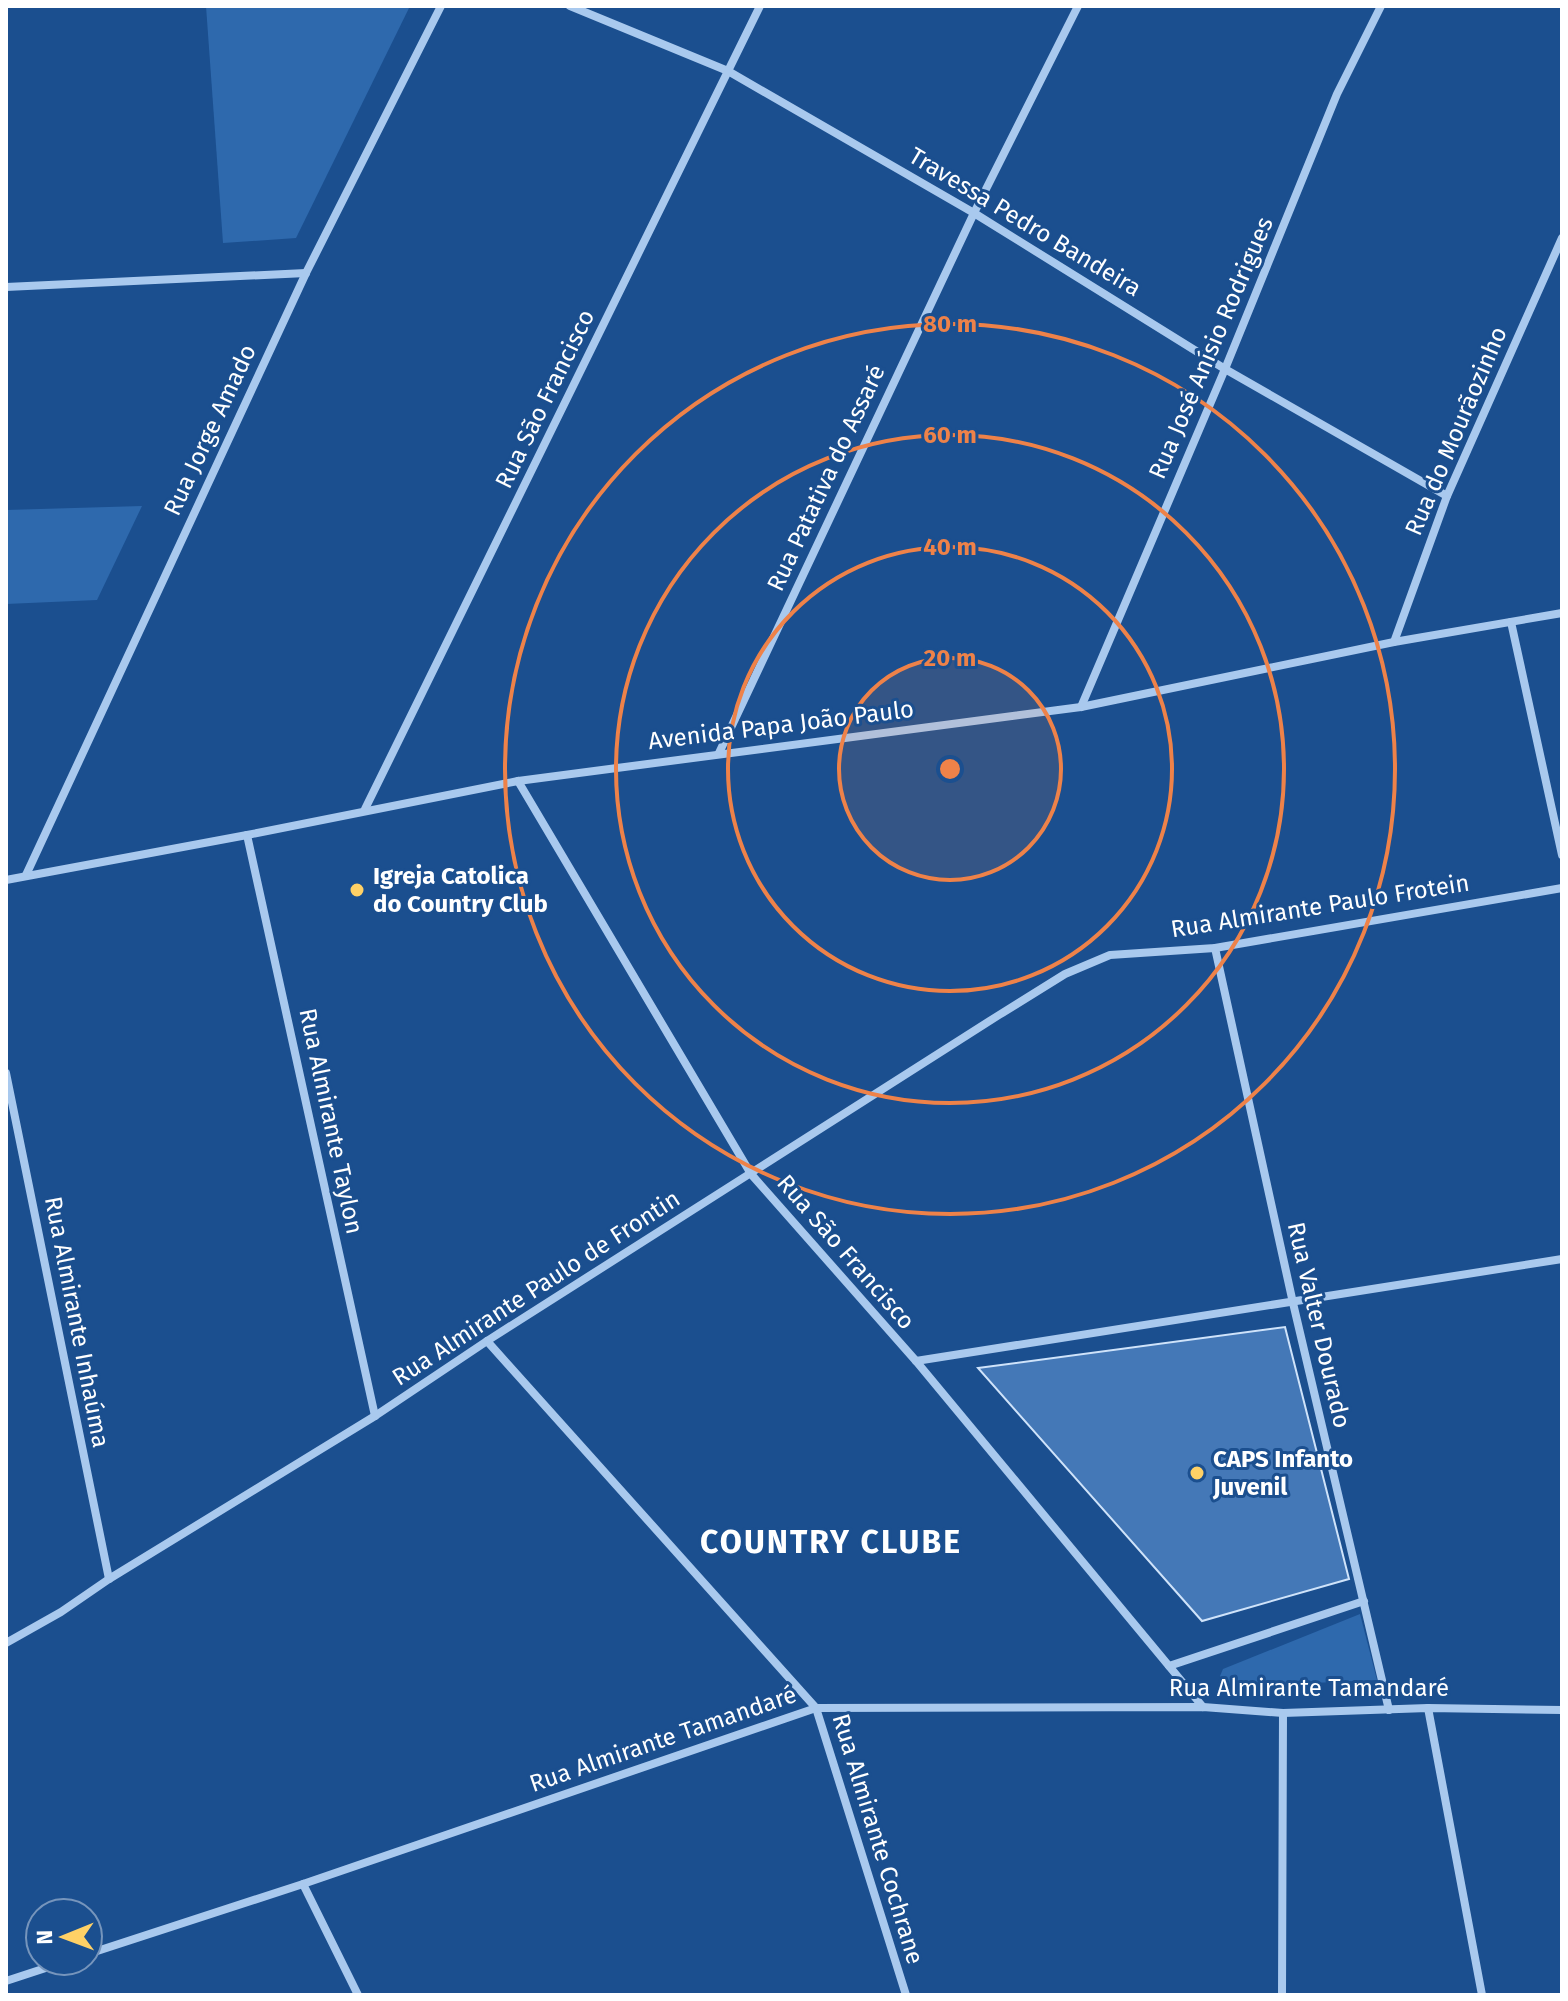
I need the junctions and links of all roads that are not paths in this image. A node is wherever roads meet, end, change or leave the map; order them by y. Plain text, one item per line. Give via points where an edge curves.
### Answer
1 (441, 6) edge
2 (570, 6) edge
3 (760, 6) edge
4 (1078, 6) edge
5 (1381, 6) edge
6 (728, 71) junction
7 (974, 213) junction
8 (1562, 238) edge
9 (306, 273) junction
10 (6, 287) edge
11 (1225, 369) junction
12 (1447, 496) junction
13 (1562, 613) edge
14 (1511, 622) junction
15 (1394, 642) junction
16 (1081, 707) junction
17 (719, 753) junction
18 (518, 781) junction
19 (365, 809) junction
20 (247, 835) junction
21 (1562, 855) edge
22 (26, 875) junction
23 (6, 880) edge
24 (1562, 888) edge
25 (1215, 948) junction
26 (1085, 964) joint
27 (6, 1073) edge
28 (751, 1174) junction
29 (1562, 1259) edge
30 (1293, 1303) junction
31 (487, 1341) junction
32 (916, 1361) junction
33 (375, 1416) junction
34 (109, 1579) junction
35 (1364, 1601) junction
36 (6, 1643) edge
37 (1169, 1666) junction
38 (1203, 1707) junction
39 (816, 1708) junction
40 (1428, 1708) junction
41 (1389, 1710) junction
42 (1562, 1710) edge
43 (1283, 1713) junction
44 (303, 1884) junction
45 (104, 1949) edge
46 (358, 1995) edge
47 (906, 1995) edge
48 (1282, 1995) edge
49 (1482, 1995) edge

1 - 9 street, Rua Jorge Amado
2 - 6 street, Travessa Pedro Bandeira
3 - 6 street, Rua São Francisco
4 - 7 street, Rua Patativa do Assaré
5 - 11 street, Rua José Anísio Rodrigues via 1337,94
6 - 7 street, Travessa Pedro Bandeira
6 - 19 street, Rua São Francisco
7 - 11 street, Travessa Pedro Bandeira
7 - 17 street, Rua Patativa do Assaré
8 - 12 street, Rua do Mourãozinho
9 - 10 street
9 - 22 street, Rua Jorge Amado
11 - 12 street, Travessa Pedro Bandeira
11 - 16 street, Rua José Anísio Rodrigues
12 - 15 street, Rua do Mourãozinho
13 - 14 street, Avenida Papa João Paulo
14 - 15 street, Avenida Papa João Paulo
14 - 21 street
15 - 16 street, Avenida Papa João Paulo
16 - 17 street, Avenida Papa João Paulo
17 - 18 street, Avenida Papa João Paulo
18 - 19 street, Avenida Papa João Paulo
18 - 28 street, Rua São Francisco
19 - 20 street, Avenida Papa João Paulo
20 - 22 street, Avenida Papa João Paulo
20 - 33 street, Rua Almirante Taylon
22 - 23 street, Avenida Papa João Paulo
24 - 25 street, Rua Almirante Paulo Frotein
25 - 26 street, Rua Almirante Paulo Frotein via 1110,955
25 - 30 street, Rua Valter Dourado
26 - 28 street, Rua Almirante Paulo de Frontin
27 - 34 street, Rua Almirante Inhaúma
28 - 31 street, Rua Almirante Paulo de Frontin
28 - 32 street, Rua São Francisco
29 - 30 street
30 - 32 street
30 - 35 street, Rua Valter Dourado
31 - 33 street, Rua Almirante Paulo de Frontin
31 - 39 street, Rua Almirante Cochrane
32 - 37 street, Rua São Francisco
33 - 34 street, Rua Almirante Paulo de Frontin
34 - 36 street, Rua Almirante Paulo de Frontin
35 - 37 street
35 - 41 street, Rua Valter Dourado
37 - 38 street, Rua São Francisco
38 - 39 street, Rua Almirante Tamandaré
38 - 43 street, Rua Almirante Tamandaré
39 - 44 street, Rua Almirante Tamandaré
39 - 47 street, Rua Almirante Cochrane
40 - 41 street, Rua Almirante Tamandaré
40 - 42 street, Rua Almirante Tamandaré
40 - 49 street
41 - 43 street, Rua Almirante Tamandaré
43 - 48 street
44 - 45 street, Rua Almirante Tamandaré
44 - 46 street

